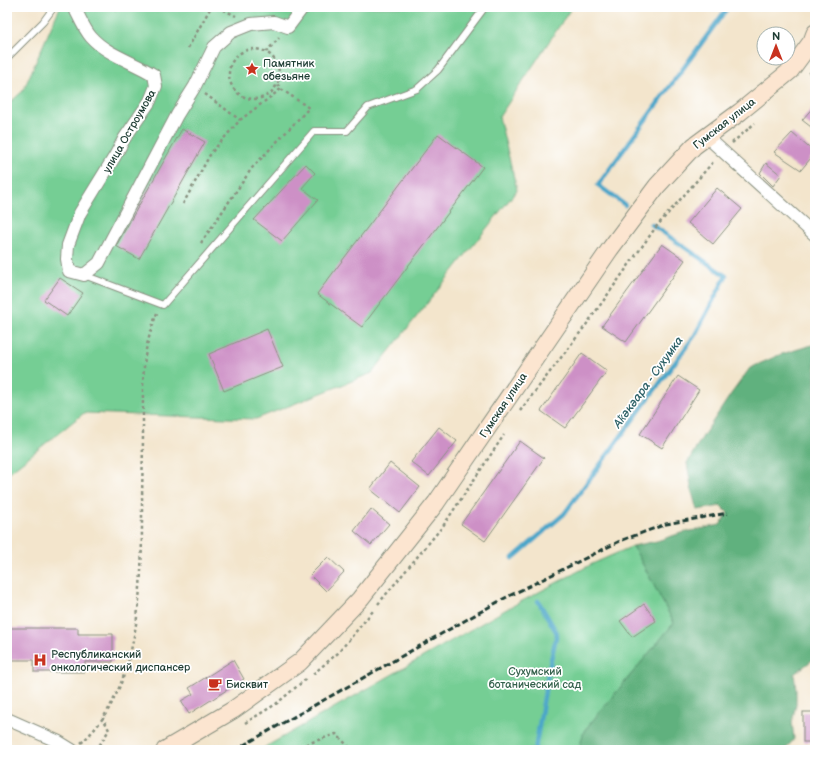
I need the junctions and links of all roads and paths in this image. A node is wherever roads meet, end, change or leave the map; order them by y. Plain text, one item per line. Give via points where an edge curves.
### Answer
1 (54, 7) edge
2 (74, 7) edge
3 (116, 7) edge
4 (211, 7) edge
5 (303, 7) edge
6 (485, 7) edge
7 (114, 12) dead end
8 (815, 33) edge
9 (188, 48) dead end
10 (7, 58) edge
11 (276, 84) junction
12 (195, 86) junction
13 (281, 89) junction
14 (240, 120) junction
15 (706, 136) junction
16 (183, 204) dead end
17 (815, 235) edge
18 (200, 244) dead end
19 (84, 276) junction
20 (163, 305) junction
21 (103, 717) junction
22 (7, 719) edge
23 (75, 748) edge
24 (98, 750) edge
25 (165, 750) edge
26 (289, 750) edge
27 (352, 750) edge

1 - 10 lane via 43,22
2 - 19 street, улица Остроумова via 90,36 108,51 154,75 156,86 150,101 124,139 77,219 68,245 67,259 69,271
3 - 7 path
4 - 9 path
5 - 12 street via 288,27 274,22 251,24 231,32 214,47
6 - 20 lane via 438,70 417,89 368,107 347,131 314,131
8 - 15 street, Гумская улица via 790,71
11 - 11 path via 270,93 261,97 244,96 232,86 230,79 234,59 249,49 266,52 274,58 278,66 279,77
11 - 13 path
12 - 14 path
12 - 19 street via 99,263
13 - 14 path
13 - 18 path via 309,108 252,168
14 - 16 path via 212,153
15 - 17 street
15 - 25 street, Гумская улица via 657,186 610,249 436,503 360,599 300,662 232,710
19 - 20 lane
20 - 21 path via 155,318 146,350 143,383 142,566 138,615 120,687
21 - 23 path via 92,733
21 - 24 path via 109,730
22 - 23 street
26 - 27 path via 336,734

